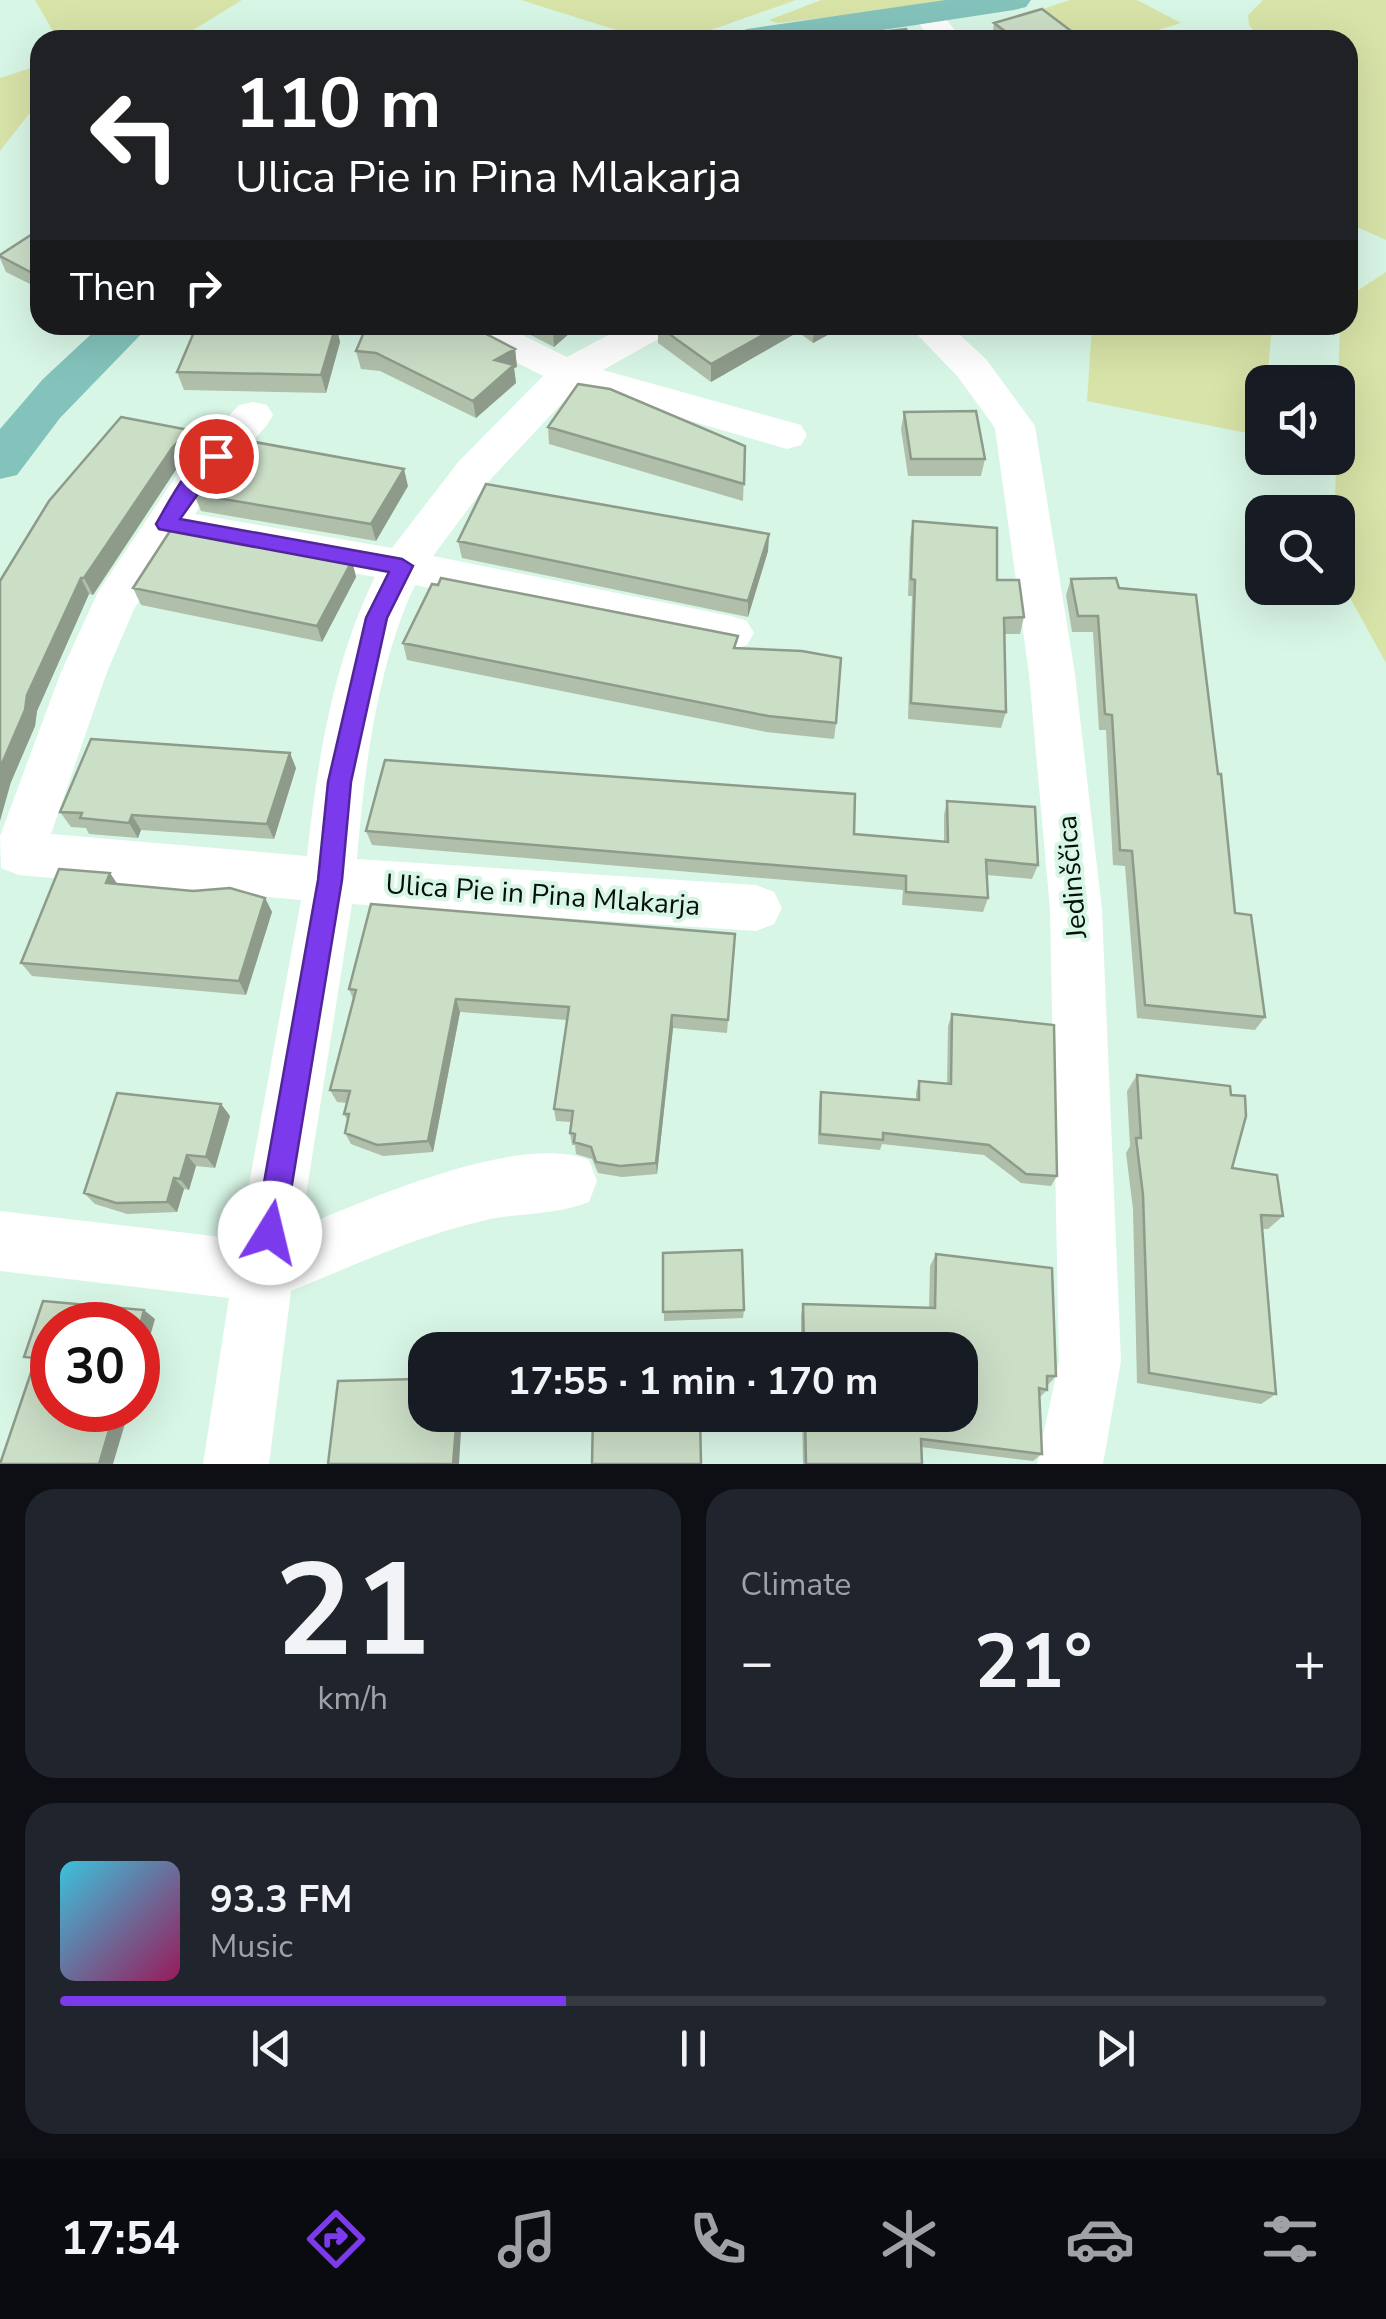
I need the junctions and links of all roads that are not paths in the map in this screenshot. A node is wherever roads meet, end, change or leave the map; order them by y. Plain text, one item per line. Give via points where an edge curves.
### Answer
1 (1014, 0) edge
2 (936, 26) edge
3 (882, 30) edge
4 (117, 335) edge
5 (492, 335) edge
6 (638, 335) edge
7 (937, 335) edge
8 (568, 373) junction
9 (253, 416) dead end
10 (787, 436) dead end
11 (0, 463) edge
12 (166, 524) junction
13 (402, 566) junction
14 (730, 633) edge
15 (330, 880) junction
16 (756, 908) dead end
17 (568, 1181) dead end
18 (0, 1240) edge
19 (263, 1272) junction
20 (236, 1464) edge
21 (1070, 1464) edge

1 - 2 main road
2 - 3 main road
4 - 11 main road
5 - 8 street
6 - 8 street
7 - 21 street, Jedinščica via 1016,426 1052,674 1076,910 1090,1361
8 - 10 street
8 - 13 street via 474,471
9 - 12 street, Ulica Pie in Pina Mlakarja via 197,477
12 - 13 street
12 - 15 street, Ulica Pie in Pina Mlakarja via 114,604 18,853
13 - 14 street
13 - 15 street via 372,636 340,782
15 - 16 street, Ulica Pie in Pina Mlakarja
15 - 19 street
17 - 19 street via 482,1190
18 - 19 street
19 - 20 street

